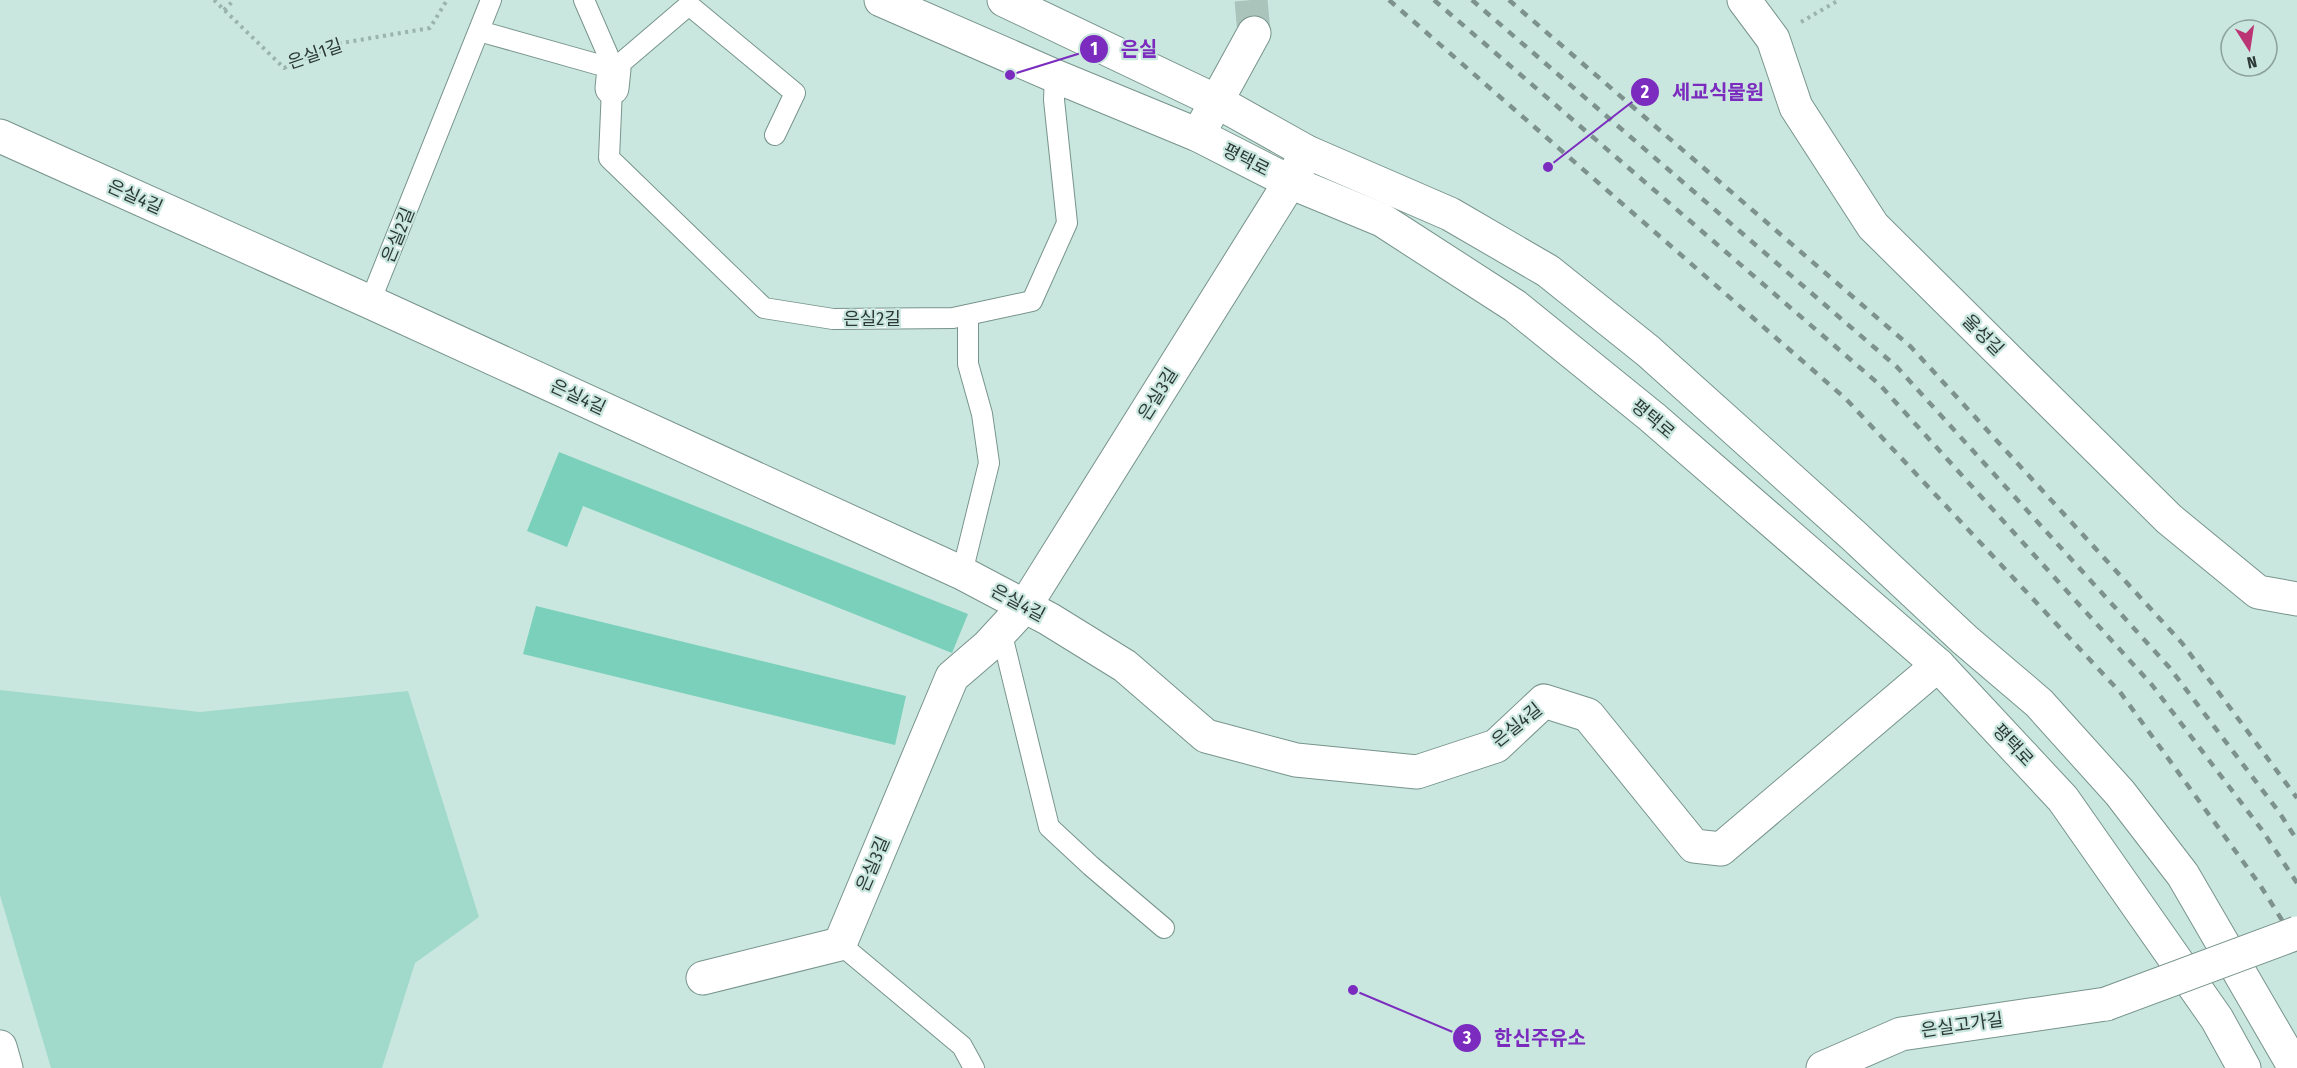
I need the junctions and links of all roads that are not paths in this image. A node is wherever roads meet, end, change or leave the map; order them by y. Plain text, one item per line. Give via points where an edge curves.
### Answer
1 (491, 0) edge
2 (584, 0) edge
3 (881, 0) edge
4 (1004, 0) edge
5 (1744, 0) edge
6 (480, 31) junction
7 (1254, 33) tunnel mouth
8 (1055, 76) junction
9 (613, 78) junction
10 (1216, 101) junction
11 (776, 135) dead end
12 (1198, 135) junction
13 (0, 136) edge
14 (1307, 152) junction
15 (1290, 182) junction
16 (370, 302) junction
17 (968, 315) junction
18 (962, 573) junction
19 (2297, 599) edge
20 (1025, 606) junction
21 (1001, 631) junction
22 (1938, 665) junction
23 (1164, 928) dead end
24 (2297, 933) edge
25 (840, 944) junction
26 (703, 978) dead end
27 (1901, 1034) junction
28 (0, 1047) edge
29 (6, 1068) edge
30 (974, 1068) edge
31 (1823, 1068) edge
32 (1890, 1068) edge
33 (2244, 1068) edge
34 (2295, 1068) edge

1 - 6 lane, 은실2길
2 - 9 lane
3 - 8 street, 평택로
4 - 10 street, 평택로
5 - 19 street, 울성길 via 1773,39 1796,107 1873,226 2169,519 2258,592
6 - 9 lane
6 - 16 lane, 은실2길
7 - 10 street
8 - 12 street, 평택로
8 - 17 lane, 은실2길 via 1053,100 1066,224 1032,301
9 - 11 lane via 689,4 795,93
9 - 17 lane, 은실2길 via 609,158 764,308 833,319
10 - 12 street
10 - 14 street, 평택로
12 - 15 street, 평택로
13 - 16 street, 은실4길
14 - 15 street, 은실3길
14 - 34 street, 평택로 via 1450,214 1548,271 1648,351 2039,703 2120,793 2183,875
15 - 20 street, 은실3길
15 - 22 street, 평택로 via 1382,220 1515,306 1652,417
16 - 18 street, 은실4길
17 - 18 lane via 968,364 982,414 989,464
18 - 20 street, 은실4길
20 - 21 street, 은실3길
20 - 22 street, 은실4길 via 1125,666 1206,736 1296,760 1417,772 1496,746 1545,701 1588,715 1694,846 1721,849
21 - 23 lane via 1049,827
21 - 25 street, 은실3길 via 952,677
22 - 33 street, 평택로 via 2063,799 2217,1019
24 - 27 street, 은실고가길, bridge via 2106,1004
25 - 26 street
25 - 30 lane via 963,1046
27 - 31 street, 은실고가길
27 - 32 street
28 - 29 street

